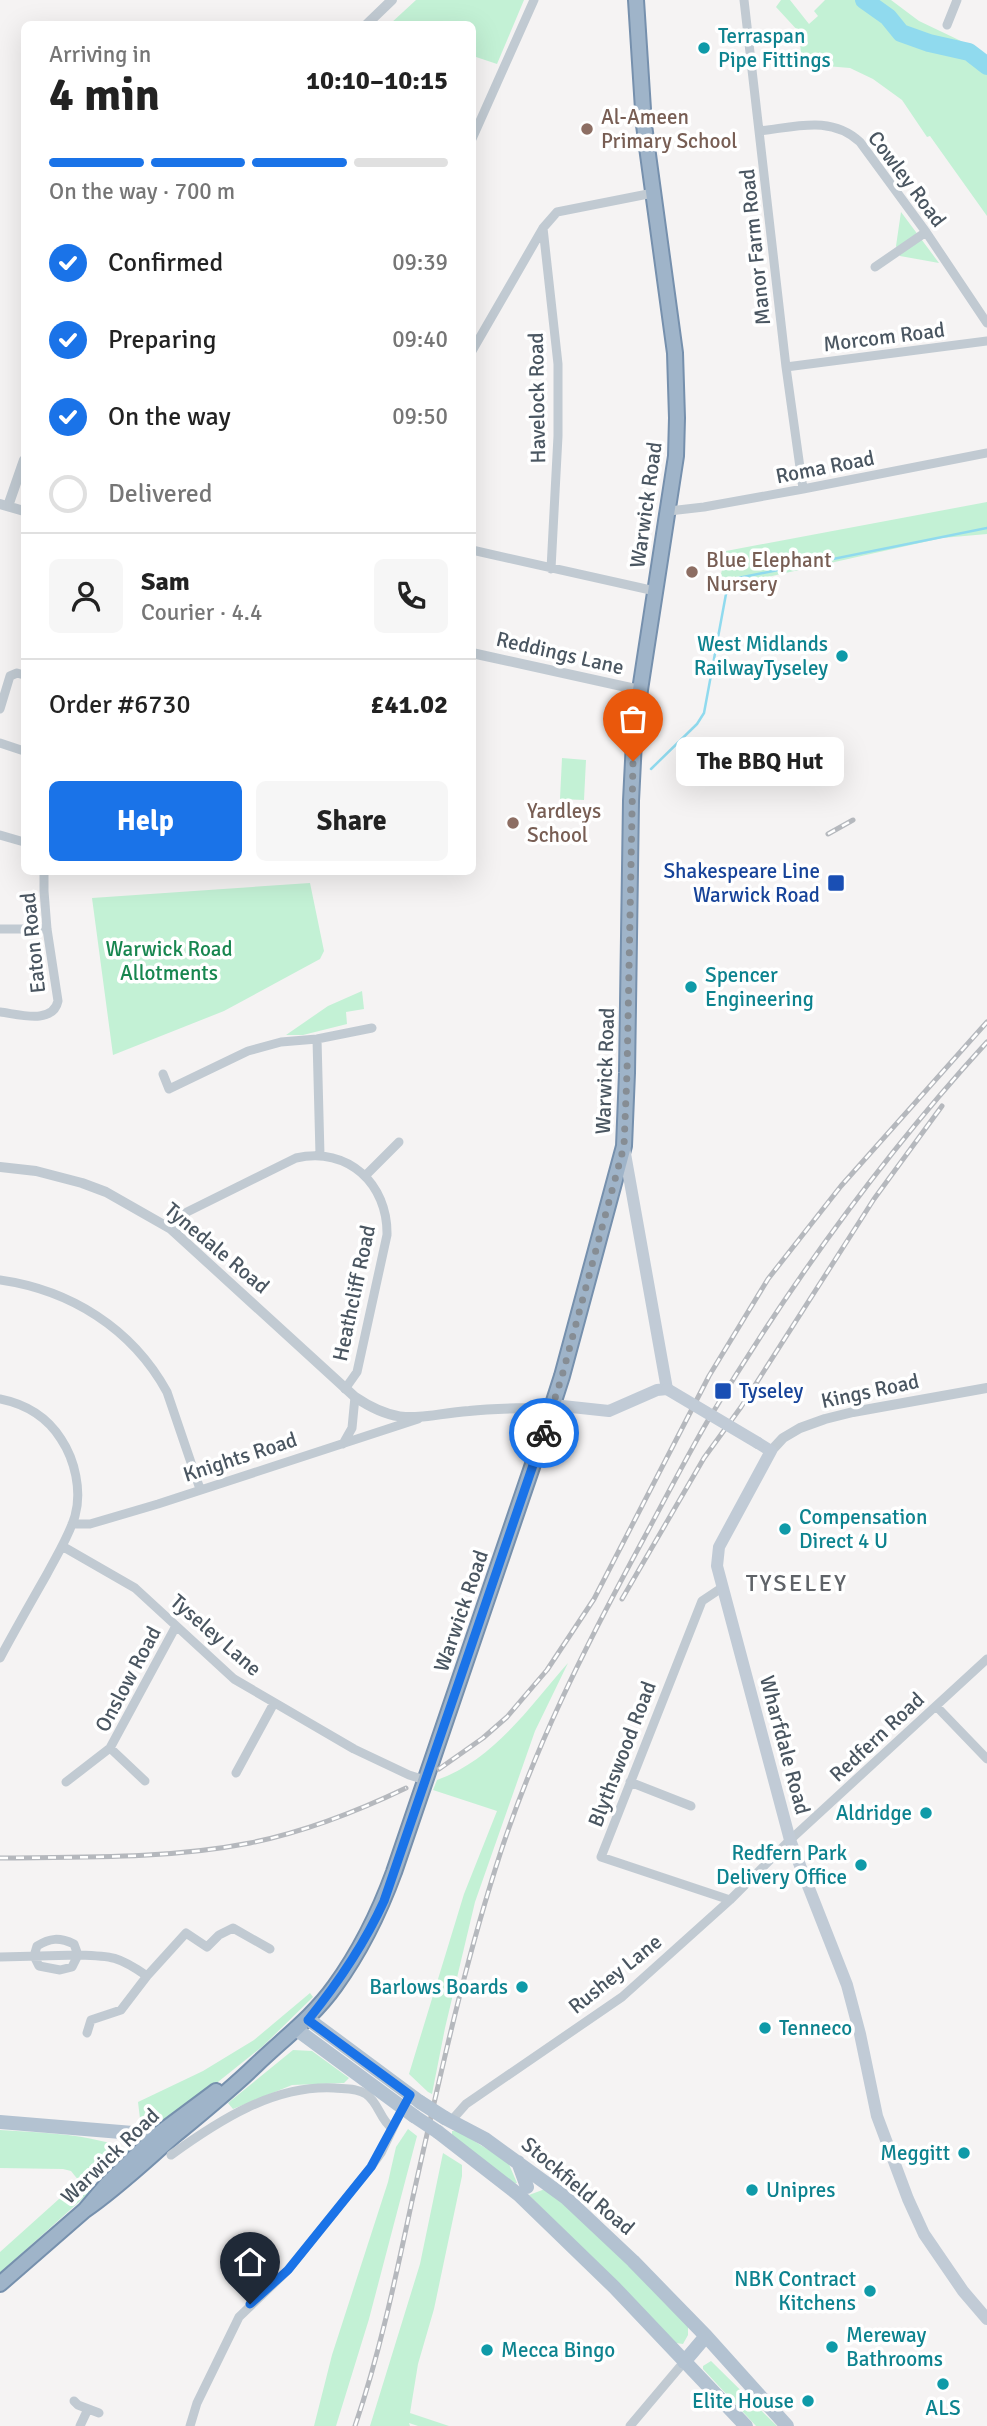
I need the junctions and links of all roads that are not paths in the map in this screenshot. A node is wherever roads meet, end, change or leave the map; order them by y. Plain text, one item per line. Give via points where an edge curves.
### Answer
1 (392, 0) edge
2 (534, 0) edge
3 (636, 0) edge
4 (744, 0) edge
5 (957, 0) edge
6 (370, 21) edge
7 (947, 25) dead end
8 (476, 130) edge
9 (760, 131) junction
10 (653, 192) junction
11 (543, 228) junction
12 (926, 232) junction
13 (876, 267) dead end
14 (987, 323) edge
15 (987, 341) edge
16 (476, 344) edge
17 (786, 367) junction
18 (987, 453) edge
19 (21, 467) edge
20 (803, 489) junction
21 (4, 505) edge
22 (21, 510) edge
23 (669, 511) junction
24 (476, 551) edge
25 (551, 569) junction
26 (655, 591) junction
27 (476, 654) edge
28 (21, 675) edge
29 (640, 690) junction
30 (0, 709) edge
31 (0, 743) edge
32 (21, 750) edge
33 (0, 835) edge
34 (21, 841) edge
35 (44, 875) edge
36 (0, 929) edge
37 (47, 929) junction
38 (0, 1012) edge
39 (372, 1028) dead end
40 (317, 1039) junction
41 (163, 1074) dead end
42 (399, 1142) dead end
43 (624, 1146) junction
44 (320, 1155) junction
45 (0, 1167) edge
46 (365, 1176) junction
47 (612, 1189) junction
48 (635, 1214) junction
49 (171, 1229) junction
50 (0, 1280) edge
51 (987, 1388) edge
52 (345, 1389) junction
53 (667, 1389) junction
54 (355, 1397) junction
55 (0, 1399) edge
56 (553, 1405) junction
57 (418, 1419) junction
58 (343, 1444) junction
59 (771, 1451) junction
60 (200, 1489) junction
61 (72, 1524) junction
62 (62, 1546) junction
63 (723, 1587) junction
64 (176, 1626) junction
65 (3, 1648) edge
66 (0, 1658) edge
67 (987, 1659) edge
68 (274, 1703) junction
69 (936, 1706) junction
70 (110, 1748) junction
71 (987, 1759) edge
72 (236, 1773) dead end
73 (425, 1780) junction
74 (145, 1781) dead end
75 (66, 1782) dead end
76 (630, 1782) junction
77 (691, 1807) dead end
78 (790, 1840) junction
79 (730, 1900) junction
80 (270, 1949) dead end
81 (34, 1955) junction
82 (78, 1955) junction
83 (0, 1957) edge
84 (147, 1976) junction
85 (308, 2020) junction
86 (296, 2029) junction
87 (87, 2034) dead end
88 (255, 2066) junction
89 (218, 2101) junction
90 (412, 2105) junction
91 (232, 2114) junction
92 (448, 2120) junction
93 (0, 2122) edge
94 (392, 2129) junction
95 (89, 2130) junction
96 (441, 2133) junction
97 (145, 2146) junction
98 (163, 2146) junction
99 (528, 2186) junction
100 (85, 2210) junction
101 (0, 2284) edge
102 (986, 2315) edge
103 (706, 2336) junction
104 (684, 2362) junction
105 (74, 2401) dead end
106 (88, 2409) junction
107 (99, 2413) dead end
108 (191, 2425) edge
109 (80, 2426) edge
110 (630, 2426) edge
111 (746, 2426) edge
112 (787, 2426) edge

1 - 6 street
2 - 8 street
3 - 10 highway, Warwick Road
4 - 9 street, Manor Farm Road
5 - 7 street
9 - 12 street, Cowley Road via 821,125 849,132
9 - 17 street, Manor Farm Road
10 - 11 street via 557,212
10 - 23 highway, Warwick Road via 675,353 676,456
11 - 16 street
11 - 25 street, Havelock Road via 558,364
12 - 13 street
12 - 14 street, Cowley Road
15 - 17 street, Morcom Road
17 - 20 street, Manor Farm Road
18 - 20 street, Roma Road
19 - 21 street
20 - 23 street, Roma Road
21 - 22 street
23 - 26 highway, Warwick Road
24 - 25 street
25 - 26 street
26 - 29 highway, Warwick Road
27 - 29 street, Reddings Lane
28 - 30 street via 9,676
29 - 43 highway, Warwick Road via 631,800
31 - 32 street
33 - 34 street
35 - 37 street, Eaton Road
36 - 37 street
37 - 38 street, Eaton Road via 56,1010 40,1016
39 - 40 street
40 - 41 street via 248,1051 169,1089
40 - 44 street
42 - 46 street
43 - 47 highway, Warwick Road
43 - 48 main road
44 - 46 street, Heathcliff Road
44 - 49 street via 296,1158 221,1194 187,1212
45 - 49 street, Tynedale Road via 82,1183
46 - 52 street, Heathcliff Road via 382,1199 388,1216 387,1235 357,1372
47 - 48 main road via 625,1195
47 - 56 highway, Warwick Road
48 - 53 main road
49 - 52 street, Tynedale Road
50 - 60 street via 41,1288 70,1300 103,1319 129,1342 167,1392
51 - 59 street, Kings Road via 825,1419 800,1427
52 - 54 street, Knights Road
53 - 56 main road via 609,1411
53 - 59 main road, bridge
54 - 57 street, Knights Road via 374,1410
54 - 58 street via 352,1428
55 - 61 street via 38,1415 68,1450 77,1485
56 - 57 street, Knights Road
56 - 73 highway, Warwick Road
57 - 58 street, Knights Road
58 - 60 street, Knights Road
59 - 63 main road, Wharfdale Road via 719,1547 717,1566
60 - 61 street, Knights Road via 90,1524
61 - 62 street
62 - 64 street, Tyseley Lane via 135,1588
62 - 65 street
63 - 76 street, Blythswood Road via 702,1601
63 - 78 main road, Wharfdale Road
64 - 68 street, Tyseley Lane via 234,1679
64 - 70 street, Onslow Road
65 - 66 street
67 - 69 street, Redfern Road
68 - 72 street
68 - 73 street, Tyseley Lane via 354,1749
69 - 71 street
69 - 78 street, Redfern Road
70 - 74 street, Onslow Road
70 - 75 street, Onslow Road
73 - 85 highway, Warwick Road via 371,1930
76 - 77 street
76 - 79 street, Blythswood Road via 601,1857
78 - 79 street, Rushey Lane
78 - 102 main road, Wharfdale Road via 847,1986 877,2116 908,2199 924,2234 963,2291
79 - 92 street, Rushey Lane via 622,1997
80 - 84 street via 233,1928 207,1947 186,1933
81 - 82 street
81 - 82 street via 39,1966 60,1970 72,1967
81 - 82 street via 37,1946 50,1939 74,1944
81 - 83 street
82 - 84 street via 111,1956
84 - 87 street via 121,2010 91,2020
85 - 86 highway, Warwick Road
85 - 90 main road, Stockfield Road
86 - 88 highway, Warwick Road
86 - 90 main road, Stockfield Road
88 - 89 highway, Warwick Road
88 - 98 highway, Warwick Road via 236,2076
89 - 91 street
89 - 98 highway, Warwick Road
90 - 92 main road, Stockfield Road, bridge
90 - 94 street
90 - 96 main road, Stockfield Road, bridge
91 - 94 street, Warwick Road via 297,2091 344,2088 366,2094
91 - 98 street, Warwick Road
92 - 96 main road
92 - 99 main road, Stockfield Road via 517,2160
93 - 95 main road
94 - 108 street via 371,2167 302,2253 239,2317
95 - 97 main road
95 - 98 main road
96 - 99 main road, Stockfield Road
97 - 98 highway
97 - 100 highway, Warwick Road
98 - 100 highway
99 - 103 main road, Stockfield Road via 565,2197
99 - 104 main road, Stockfield Road
100 - 101 highway, Warwick Road
103 - 104 main road
103 - 112 main road, Stockfield Road
104 - 110 street
104 - 111 main road, Stockfield Road
105 - 106 street
106 - 107 street
106 - 109 street

